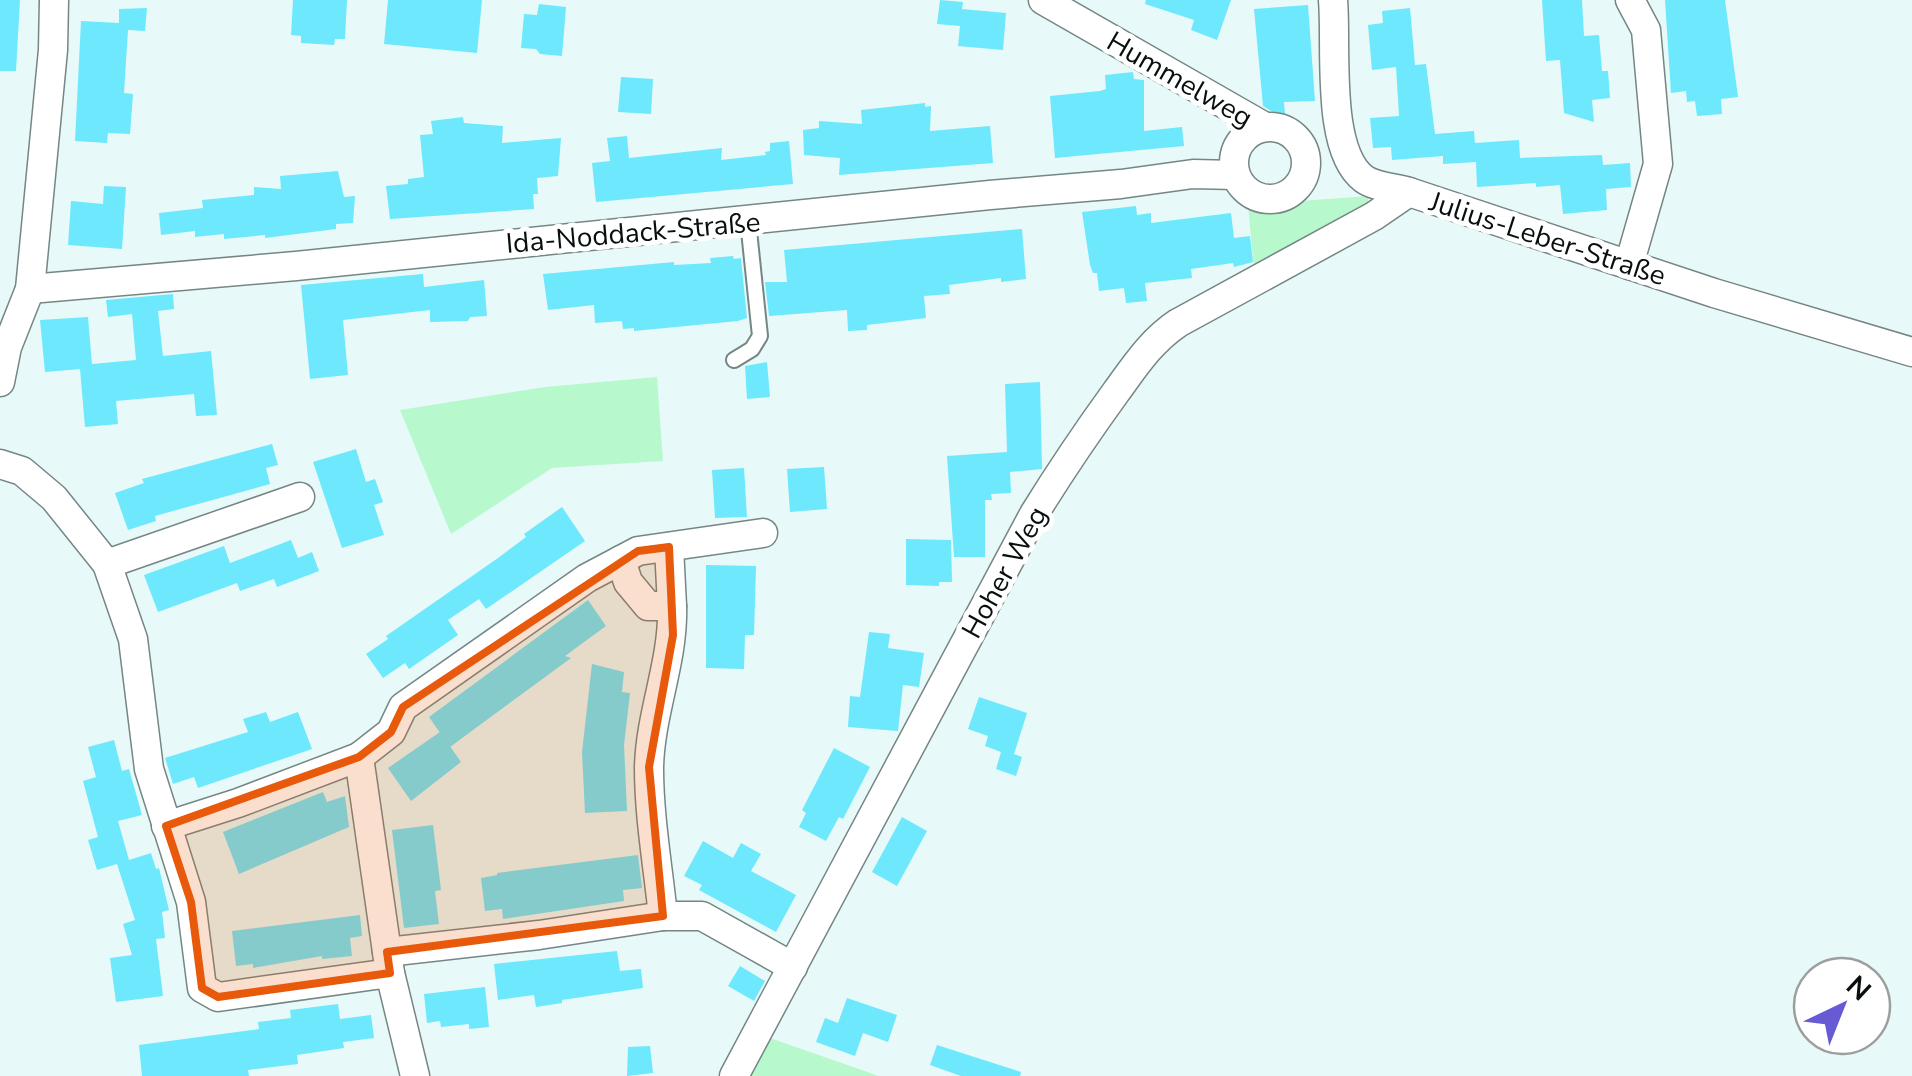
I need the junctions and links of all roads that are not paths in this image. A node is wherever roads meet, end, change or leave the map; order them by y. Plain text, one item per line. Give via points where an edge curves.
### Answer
1 (54, 0) edge
2 (1043, 0) edge
3 (1332, 0) edge
4 (1630, 0) edge
5 (1265, 128) junction
6 (1235, 175) junction
7 (1409, 192) junction
8 (748, 221) junction
9 (1629, 265) junction
10 (30, 289) junction
11 (1912, 352) edge
12 (734, 360) dead end
13 (0, 382) edge
14 (0, 464) edge
15 (300, 497) dead end
16 (763, 533) dead end
17 (669, 546) junction
18 (620, 560) junction
19 (106, 564) junction
20 (672, 606) junction
21 (359, 757) junction
22 (166, 826) junction
23 (663, 916) junction
24 (388, 963) junction
25 (793, 967) junction
26 (415, 1076) edge
27 (734, 1076) edge

1 - 10 street
2 - 5 street, Hummelweg
3 - 7 street, Julius-Leber-Straße via 1346,159 1366,181
4 - 9 street via 1646,30 1658,164
5 - 6 street via 1246,136 1234,154
5 - 6 street via 1290,133 1302,145 1304,177 1296,190 1273,200 1250,194
6 - 8 street, Ida-Noddack-Straße
7 - 9 street, Julius-Leber-Straße
7 - 25 street, Hoher Weg via 1158,336 1034,514
8 - 10 street, Ida-Noddack-Straße
8 - 12 lane via 760,327 752,349
9 - 11 street, Julius-Leber-Straße
10 - 13 street
14 - 19 street via 22,471 54,498
15 - 19 street
16 - 17 street
17 - 18 street
17 - 20 street
18 - 20 street via 648,606
18 - 21 street via 403,708 390,732
19 - 22 street via 132,640 149,769
20 - 23 street via 673,635 649,767
21 - 22 street
21 - 24 street
22 - 24 street via 191,902 202,988 218,996
23 - 24 street
23 - 25 street via 702,916
24 - 26 street
25 - 27 street, Hoher Weg

